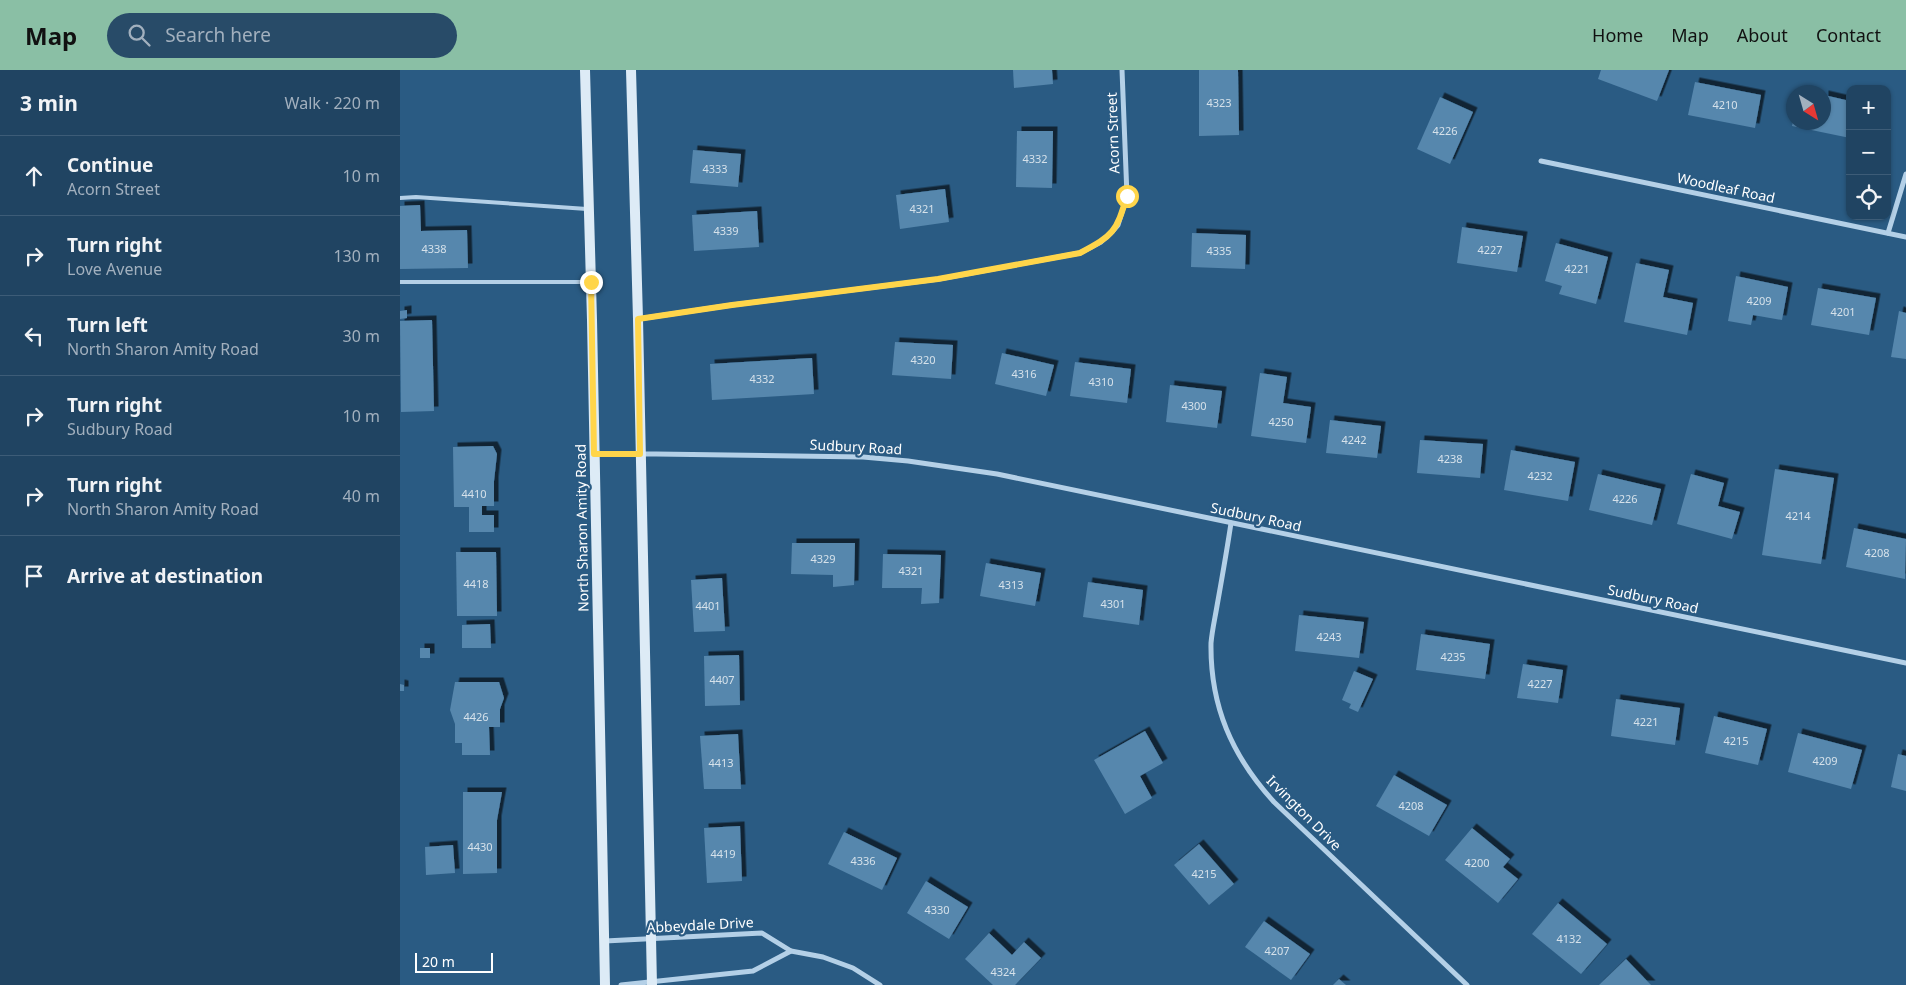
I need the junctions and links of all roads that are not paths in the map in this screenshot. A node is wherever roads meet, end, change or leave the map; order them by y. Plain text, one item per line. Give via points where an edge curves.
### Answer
1 (585, 70) edge
2 (631, 70) edge
3 (1122, 70) edge
4 (1540, 161) dead end
5 (1906, 174) edge
6 (400, 198) edge
7 (589, 209) junction
8 (1888, 233) junction
9 (1906, 237) edge
10 (400, 282) edge
11 (591, 282) junction
12 (638, 319) junction
13 (594, 454) junction
14 (640, 454) junction
15 (1231, 523) junction
16 (1906, 664) edge
17 (651, 939) junction
18 (604, 941) junction
19 (791, 951) junction
20 (652, 984) edge
21 (605, 985) edge
22 (621, 985) edge
23 (880, 985) edge
24 (1467, 985) edge

1 - 7 main road, North Sharon Amity Road
2 - 12 main road
3 - 12 street, Acorn Street via 1127,196 1118,225 1101,242 1080,253 938,279
4 - 8 street, Woodleaf Road
5 - 8 street
6 - 7 lane
7 - 11 main road, North Sharon Amity Road
8 - 9 street, Woodleaf Road
10 - 11 lane
11 - 13 main road, North Sharon Amity Road
12 - 14 main road
13 - 14 street, Sudbury Road
13 - 18 main road, North Sharon Amity Road
14 - 15 street, Sudbury Road via 824,456 908,461 997,474
14 - 17 main road
15 - 16 street, Sudbury Road
15 - 24 street, Irvington Drive via 1211,642 1212,678 1220,714 1237,753 1274,802
17 - 18 street, Abbeydale Drive
17 - 19 street, Abbeydale Drive via 762,933
17 - 20 main road
18 - 21 main road, North Sharon Amity Road
19 - 20 street via 753,971
19 - 23 street, Abbeydale Drive via 853,968
20 - 22 street

